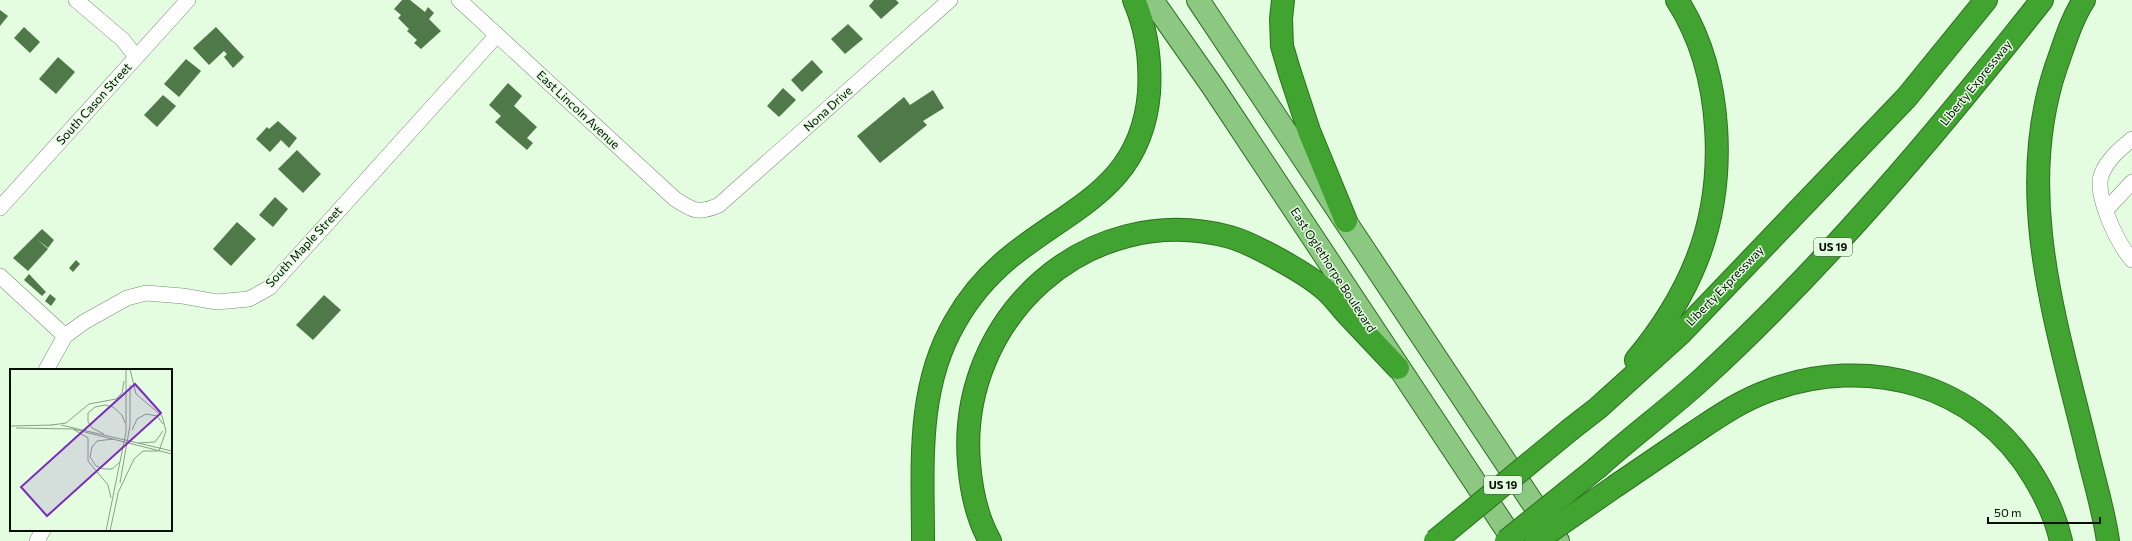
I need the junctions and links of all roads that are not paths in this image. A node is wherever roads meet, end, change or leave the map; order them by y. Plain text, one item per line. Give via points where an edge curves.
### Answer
1 (76, 0) edge
2 (188, 0) edge
3 (459, 0) edge
4 (950, 0) edge
5 (1134, 0) edge
6 (1152, 0) edge
7 (1198, 0) edge
8 (1283, 0) edge
9 (1677, 0) edge
10 (1986, 0) edge
11 (2042, 0) edge
12 (2084, 0) edge
13 (497, 34) junction
14 (136, 57) junction
15 (2132, 139) edge
16 (2132, 182) edge
17 (0, 208) edge
18 (702, 210) joint
19 (2106, 210) junction
20 (1346, 221) junction
21 (2132, 260) edge
22 (0, 276) edge
23 (65, 336) junction
24 (1398, 368) junction
25 (47, 369) edge
26 (1598, 408) junction
27 (42, 531) edge
28 (37, 541) edge
29 (923, 541) edge
30 (990, 541) edge
31 (1435, 541) edge
32 (1506, 541) edge
33 (1514, 541) edge
34 (1536, 541) edge
35 (1558, 541) edge
36 (2061, 541) edge
37 (2108, 541) edge

1 - 14 street via 123,40
2 - 14 street, South Cason Street
3 - 13 street, East Lincoln Avenue
4 - 18 street, Nona Drive via 719,205
5 - 29 highway via 1143,24 1149,60 1148,98 1139,136 1131,154 1104,189 996,270 967,304 951,329 936,362 926,405
6 - 24 main road, East Oglethorpe Boulevard via 1213,87
7 - 20 main road
8 - 20 highway via 1282,46 1288,70 1309,131
9 - 26 highway via 1694,34 1705,66 1714,110 1716,160 1708,228 1681,294 1646,348
10 - 26 highway, Liberty Expressway / US 19 via 1902,103 1681,333
11 - 32 highway, Liberty Expressway / US 19, bridge via 1940,128 1810,272 1701,380
12 - 37 highway via 2064,44 2051,83 2039,147 2037,189 2046,274
13 - 18 street, East Lincoln Avenue via 675,199 692,210
13 - 23 street, South Maple Street via 269,288 249,299 217,302 146,293 114,304
14 - 17 street, South Cason Street
15 - 19 street via 2107,163 2101,175 2101,192
16 - 19 street
19 - 21 street via 2112,231
20 - 35 main road
22 - 23 street
23 - 25 street, South Maple Street
24 - 30 highway via 1323,288 1273,257 1237,240 1204,232 1175,230 1125,236 1098,245 1069,260 1029,293 1010,316 984,363 970,415 968,448 970,478 977,508
24 - 33 main road, East Oglethorpe Boulevard
26 - 31 highway, Liberty Expressway / US 19, bridge
27 - 28 street
34 - 36 highway, bridge via 1727,411 1766,391 1809,379 1860,374 1920,385 1959,403 1989,424 2008,441 2027,464 2042,490

